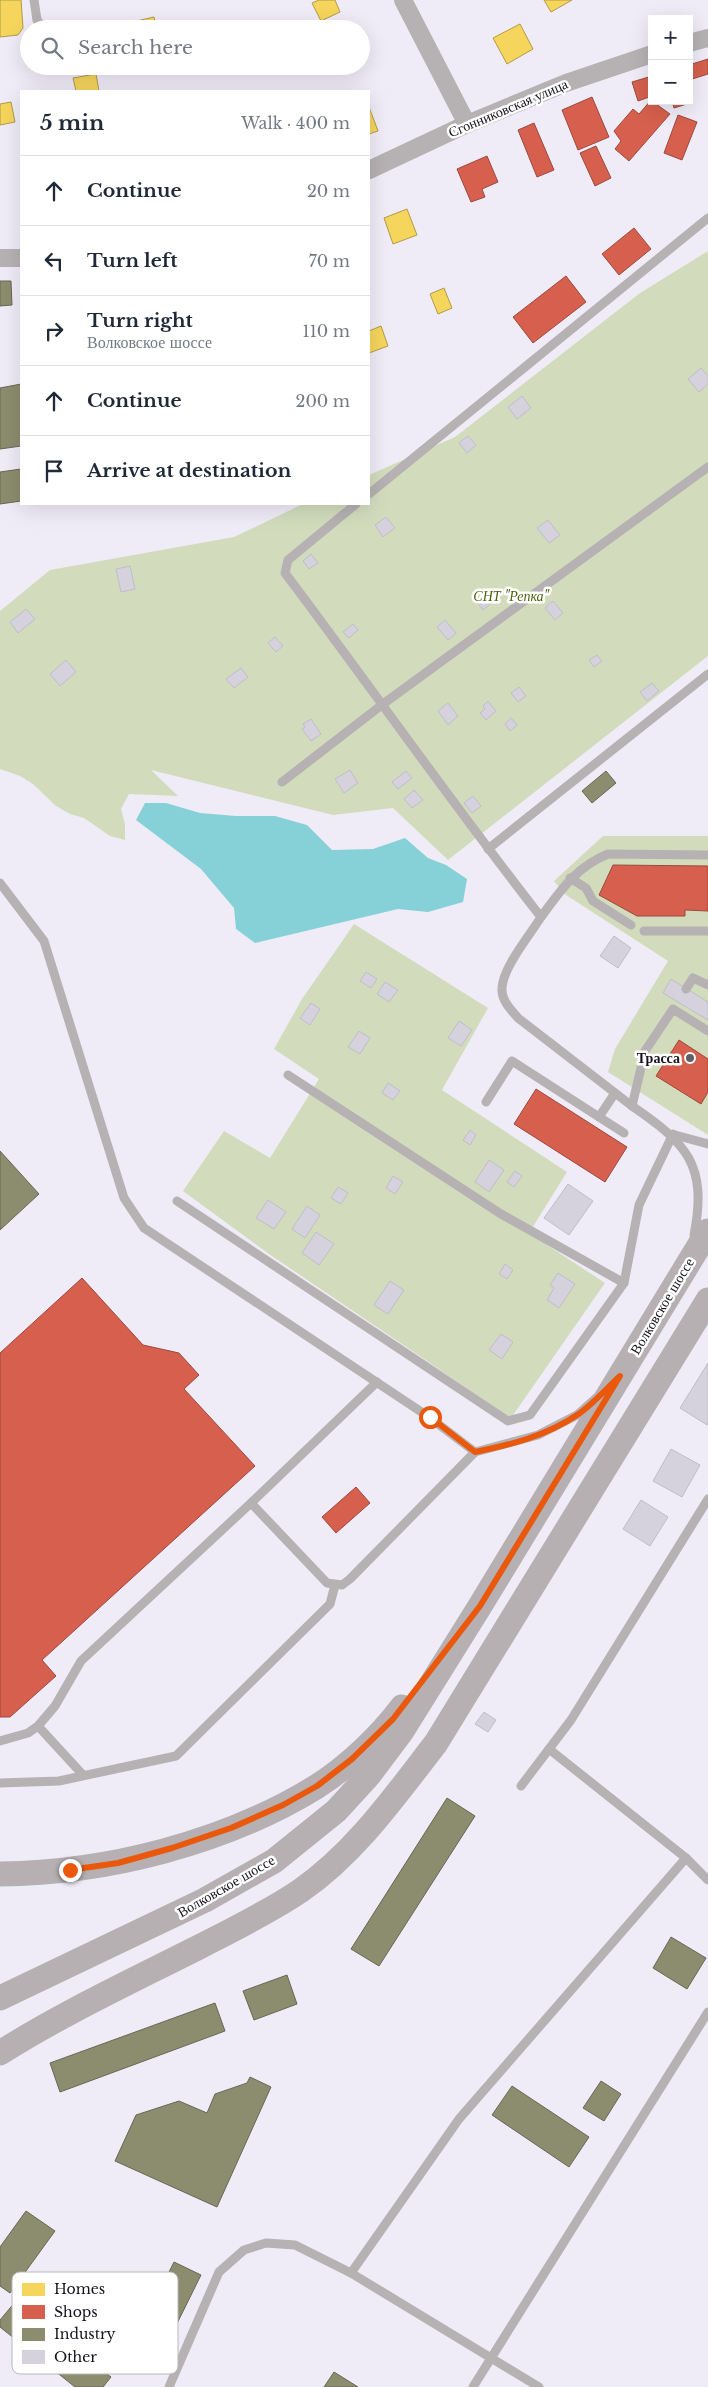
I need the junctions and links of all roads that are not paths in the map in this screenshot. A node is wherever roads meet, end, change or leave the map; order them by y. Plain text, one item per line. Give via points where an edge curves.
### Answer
1 (34, 0) edge
2 (403, 0) edge
3 (37, 20) edge
4 (708, 38) edge
5 (693, 42) edge
6 (648, 55) edge
7 (467, 124) junction
8 (370, 170) edge
9 (708, 218) edge
10 (0, 258) edge
11 (20, 258) edge
12 (708, 467) edge
13 (370, 493) edge
14 (355, 505) edge
15 (708, 674) edge
16 (383, 704) junction
17 (282, 782) dead end
18 (488, 849) junction
19 (708, 854) edge
20 (570, 878) junction
21 (0, 883) edge
22 (541, 917) junction
23 (631, 925) dead end
24 (644, 931) dead end
25 (708, 932) edge
26 (708, 985) edge
27 (686, 989) dead end
28 (708, 1031) edge
29 (288, 1075) dead end
30 (615, 1093) junction
31 (486, 1102) dead end
32 (632, 1106) junction
33 (600, 1117) junction
34 (624, 1133) dead end
35 (672, 1134) junction
36 (708, 1144) edge
37 (177, 1201) dead end
38 (708, 1231) edge
39 (681, 1276) junction
40 (624, 1283) junction
41 (708, 1300) edge
42 (620, 1376) junction
43 (377, 1382) junction
44 (475, 1452) junction
45 (708, 1499) edge
46 (251, 1502) junction
47 (334, 1585) junction
48 (480, 1606) junction
49 (38, 1726) junction
50 (0, 1741) edge
51 (549, 1750) junction
52 (83, 1775) junction
53 (0, 1783) edge
54 (521, 1786) dead end
55 (686, 1858) junction
56 (0, 1874) edge
57 (708, 1880) edge
58 (0, 1998) edge
59 (708, 2012) edge
60 (0, 2053) edge
61 (350, 2273) junction
62 (491, 2358) junction
63 (178, 2364) edge
64 (174, 2374) edge
65 (168, 2387) edge
66 (473, 2387) edge
67 (539, 2387) edge

1 - 3 lane
2 - 7 street
4 - 5 street
6 - 7 street, Сгонниковская улица via 566,83
7 - 8 street, Сгонниковская улица
9 - 13 lane
10 - 11 street
12 - 16 lane
14 - 16 lane via 288,560 285,573
15 - 18 lane
16 - 17 lane
16 - 18 lane
18 - 22 lane
19 - 20 lane via 608,854
20 - 22 lane
20 - 23 lane via 586,888 593,901
21 - 43 lane via 44,941 124,1198 144,1228
22 - 30 lane via 506,972 501,989 506,1004 518,1018
24 - 25 lane
26 - 27 lane via 693,978
28 - 32 lane via 698,1019 676,1006 645,1051
29 - 40 lane via 501,1214
30 - 32 lane
30 - 33 lane
31 - 33 lane via 512,1062
32 - 35 lane
33 - 34 lane
35 - 36 lane
35 - 39 lane via 697,1166 703,1196
35 - 40 lane via 638,1205
37 - 40 lane via 508,1421 530,1415
38 - 39 main road, Волковское шоссе
39 - 42 main road, Волковское шоссе
41 - 60 main road via 436,1744 387,1807 344,1854 301,1890 245,1923
42 - 44 lane via 577,1415 538,1435
42 - 48 main road, Волковское шоссе
43 - 44 lane
43 - 46 lane
44 - 47 lane via 350,1580
45 - 51 lane via 571,1720
46 - 47 lane via 327,1583
46 - 49 lane via 80,1661 55,1706
47 - 52 lane via 330,1604 176,1756
48 - 56 main road via 393,1719 352,1759 317,1786 283,1805 231,1828 118,1863
48 - 58 main road, Волковское шоссе via 402,1731 369,1775 336,1811 274,1861 205,1900
49 - 50 lane via 28,1733
49 - 52 lane
51 - 54 lane
51 - 55 lane
52 - 53 lane via 59,1781
55 - 57 lane
55 - 61 lane via 459,2119
59 - 62 lane
61 - 62 lane
61 - 63 lane via 295,2245 266,2243 244,2250 219,2272
62 - 66 lane
62 - 67 lane
64 - 65 lane

